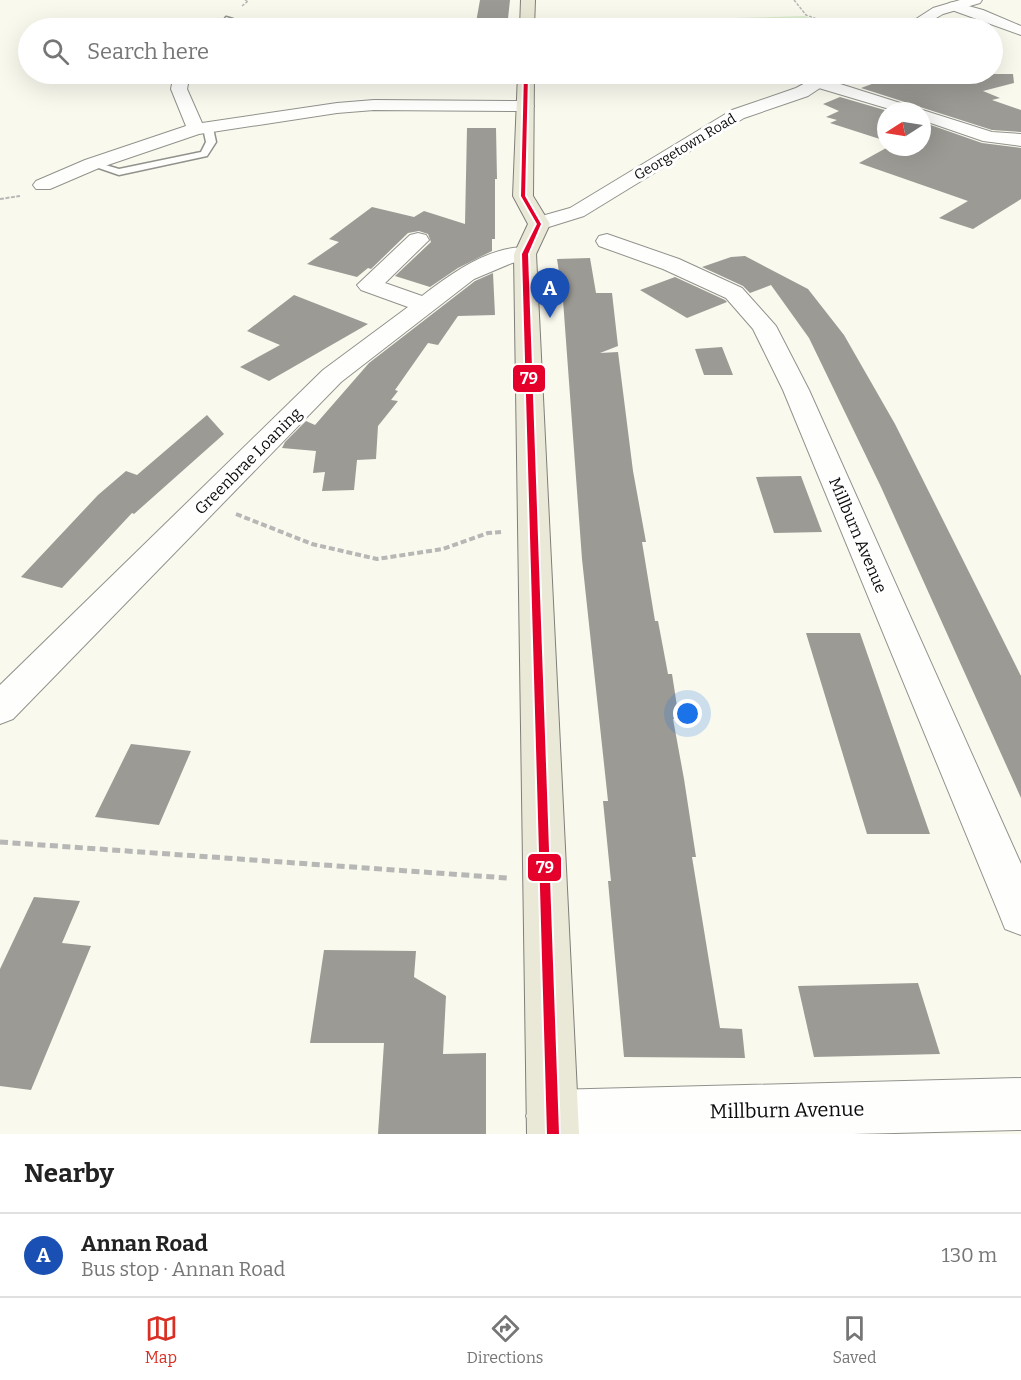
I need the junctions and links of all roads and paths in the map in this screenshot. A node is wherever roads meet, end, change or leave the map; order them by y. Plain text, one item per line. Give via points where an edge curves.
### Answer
1 (528, 0) edge
2 (794, 0) edge
3 (975, 0) edge
4 (954, 4) edge
5 (527, 18) edge
6 (814, 18) edge
7 (926, 18) edge
8 (990, 18) edge
9 (1003, 23) edge
10 (1021, 31) edge
11 (179, 84) edge
12 (526, 84) edge
13 (813, 84) edge
14 (842, 84) edge
15 (890, 102) edge
16 (525, 106) junction
17 (931, 117) edge
18 (202, 128) junction
19 (1021, 140) edge
20 (92, 164) junction
21 (43, 185) dead end
22 (532, 239) junction
23 (418, 240) dead end
24 (607, 241) dead end
25 (426, 305) junction
26 (208, 501) junction
27 (532, 530) junction
28 (0, 709) edge
29 (0, 842) edge
30 (544, 881) junction
31 (1021, 914) edge
32 (1021, 1104) edge
33 (553, 1125) edge

1 - 5 main road
2 - 6 path via 806,15
3 - 4 street
4 - 7 street
4 - 8 street
9 - 10 street
11 - 18 street
12 - 16 main road
13 - 22 street, Georgetown Road via 738,114
14 - 15 street
16 - 18 street via 364,106
16 - 22 main road via 523,196
17 - 19 street via 990,137
18 - 20 street
18 - 20 lane via 212,142 204,154 119,172
20 - 21 street
22 - 25 street, Greenbrae Loaning via 507,257 466,274
22 - 27 main road
23 - 25 street via 369,285
24 - 31 street, Millburn Avenue via 734,293 764,326 796,390
25 - 26 street, Greenbrae Loaning via 332,376
26 - 27 path via 312,544 377,559 443,549 488,533
26 - 28 street, Greenbrae Loaning
27 - 30 main road
29 - 30 path
30 - 33 main road
32 - 33 street, Millburn Avenue

